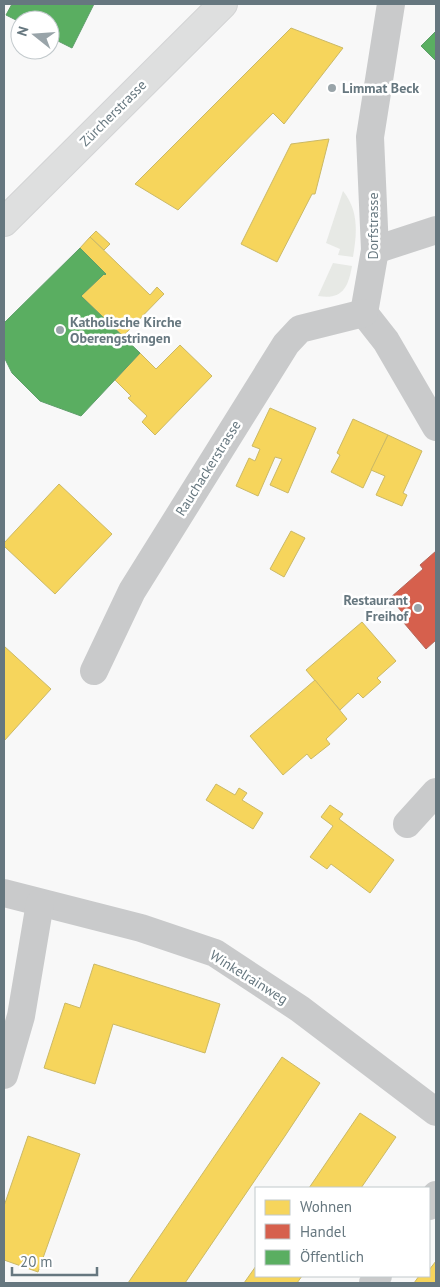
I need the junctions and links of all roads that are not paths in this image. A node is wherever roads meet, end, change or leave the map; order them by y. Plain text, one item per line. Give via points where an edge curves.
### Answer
1 (223, 4) edge
2 (392, 4) edge
3 (4, 222) edge
4 (436, 230) edge
5 (375, 250) junction
6 (364, 313) junction
7 (436, 427) edge
8 (94, 671) dead end
9 (436, 792) edge
10 (407, 824) dead end
11 (4, 893) edge
12 (40, 902) junction
13 (4, 1076) edge
14 (436, 1112) edge

1 - 3 main road, Zürcherstrasse
2 - 5 street, Dorfstrasse via 370,137
4 - 5 street
5 - 6 street, Dorfstrasse
6 - 7 street via 386,341
6 - 8 street, Rauchackerstrasse via 300,329 286,344 132,590
9 - 10 street
11 - 12 street, Winkelrainweg
12 - 13 street via 21,1016
12 - 14 street, Winkelrainweg via 141,928 215,954 300,1010

